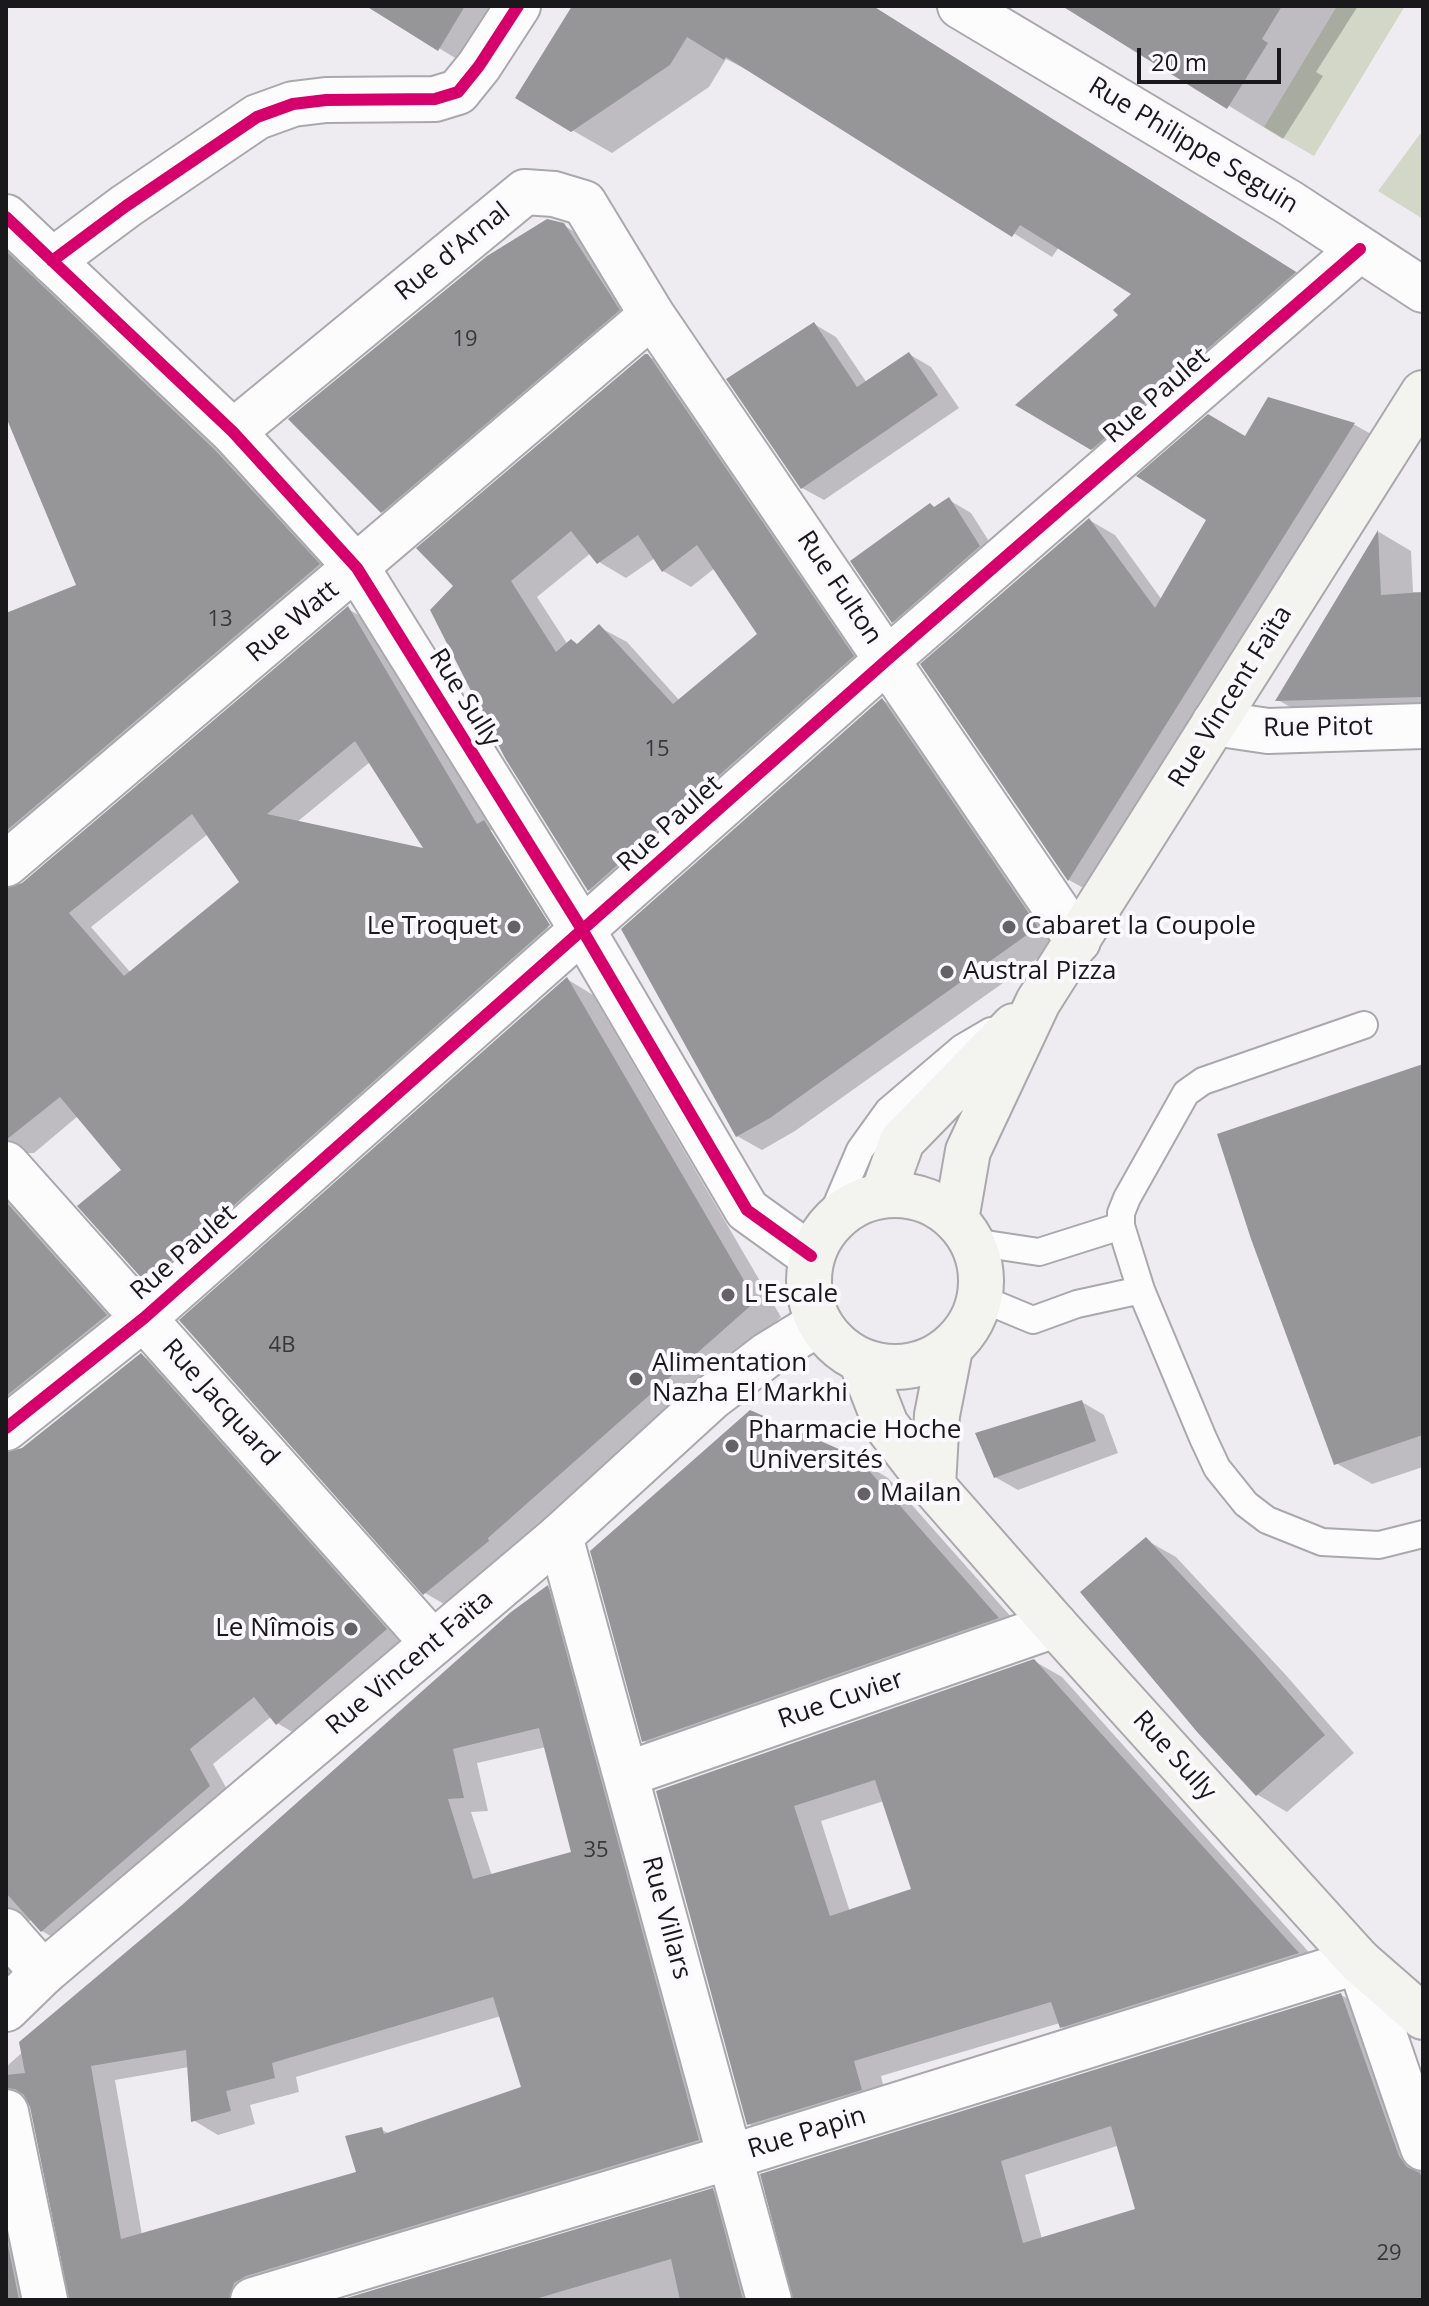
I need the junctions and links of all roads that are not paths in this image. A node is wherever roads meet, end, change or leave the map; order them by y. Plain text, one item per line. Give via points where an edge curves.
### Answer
1 (518, 6) edge
2 (960, 6) edge
3 (6, 217) edge
4 (1360, 249) junction
5 (52, 261) junction
6 (1423, 290) edge
7 (652, 315) junction
8 (1423, 393) edge
9 (233, 432) junction
10 (357, 568) junction
11 (888, 659) junction
12 (1214, 723) junction
13 (1423, 726) edge
14 (6, 864) edge
15 (583, 931) junction
16 (1078, 941) junction
17 (1038, 1002) junction
18 (1364, 1025) dead end
19 (6, 1164) edge
20 (883, 1194) junction
21 (1121, 1226) junction
22 (965, 1231) junction
23 (820, 1241) junction
24 (1141, 1290) junction
25 (980, 1298) junction
26 (144, 1318) junction
27 (819, 1323) junction
28 (950, 1349) junction
29 (861, 1361) junction
30 (6, 1428) edge
31 (933, 1486) junction
32 (1423, 1534) edge
33 (560, 1536) junction
34 (1055, 1625) junction
35 (433, 1643) junction
36 (627, 1774) junction
37 (6, 1931) edge
38 (1359, 1961) junction
39 (43, 1973) junction
40 (6, 2009) edge
41 (1423, 2017) edge
42 (6, 2112) edge
43 (1423, 2148) edge
44 (730, 2157) junction
45 (45, 2300) edge
46 (253, 2300) edge
47 (769, 2300) edge

1 - 5 street via 458,92 435,99 315,101 257,117
2 - 4 street, Rue Philippe Seguin
3 - 5 street, Rue Sully
4 - 6 street, Rue Philippe Seguin
4 - 11 street, Rue Paulet
5 - 9 street, Rue Sully
7 - 9 street, Rue d'Arnal via 584,203 525,192
7 - 10 street, Rue Watt
7 - 11 street, Rue Fulton
8 - 12 main road, Rue Vincent Faïta
9 - 10 street, Rue Sully
10 - 14 street, Rue Watt
10 - 15 street, Rue Sully
11 - 15 street, Rue Paulet
11 - 16 street, Rue Fulton
12 - 13 street, Rue Pitot via 1268,731
12 - 16 main road, Rue Vincent Faïta
15 - 23 street, Rue Sully via 747,1210
15 - 26 street, Rue Paulet
16 - 17 main road, Rue Vincent Faïta
17 - 20 main road, Rue Vincent Faïta via 902,1141
17 - 22 main road, Rue Vincent Faïta via 968,1151
17 - 23 lane via 962,1048 888,1111 860,1150
18 - 21 lane via 1203,1081 1186,1093 1127,1198
19 - 26 street, Rue Jacquard
20 - 22 main road via 910,1195 935,1204
20 - 23 main road via 844,1210
21 - 22 lane via 1039,1252
21 - 24 lane
22 - 25 main road via 981,1269
23 - 27 main road via 808,1279
24 - 25 lane via 1033,1320
24 - 32 lane via 1217,1468 1246,1504 1267,1520 1322,1542 1379,1545
25 - 28 main road via 974,1317
26 - 30 street, Rue Paulet
26 - 35 street, Rue Jacquard
27 - 29 main road via 845,1352
27 - 33 street, Rue Vincent Faïta via 711,1398
28 - 29 main road via 922,1363 891,1368
28 - 31 main road via 937,1415
29 - 31 main road, Rue Sully via 886,1425
31 - 34 main road, Rue Sully
33 - 35 street, Rue Vincent Faïta
33 - 36 street, Rue Villars
34 - 36 street, Rue Cuvier
34 - 38 main road, Rue Sully
35 - 39 street, Rue Vincent Faïta
36 - 44 street, Rue Villars
37 - 39 street
38 - 41 main road, Rue Sully
38 - 43 street
38 - 44 street, Rue Papin
39 - 40 street, Rue Vincent Faïta
42 - 45 street
44 - 46 street, Rue Papin
44 - 47 street, Rue Villars

